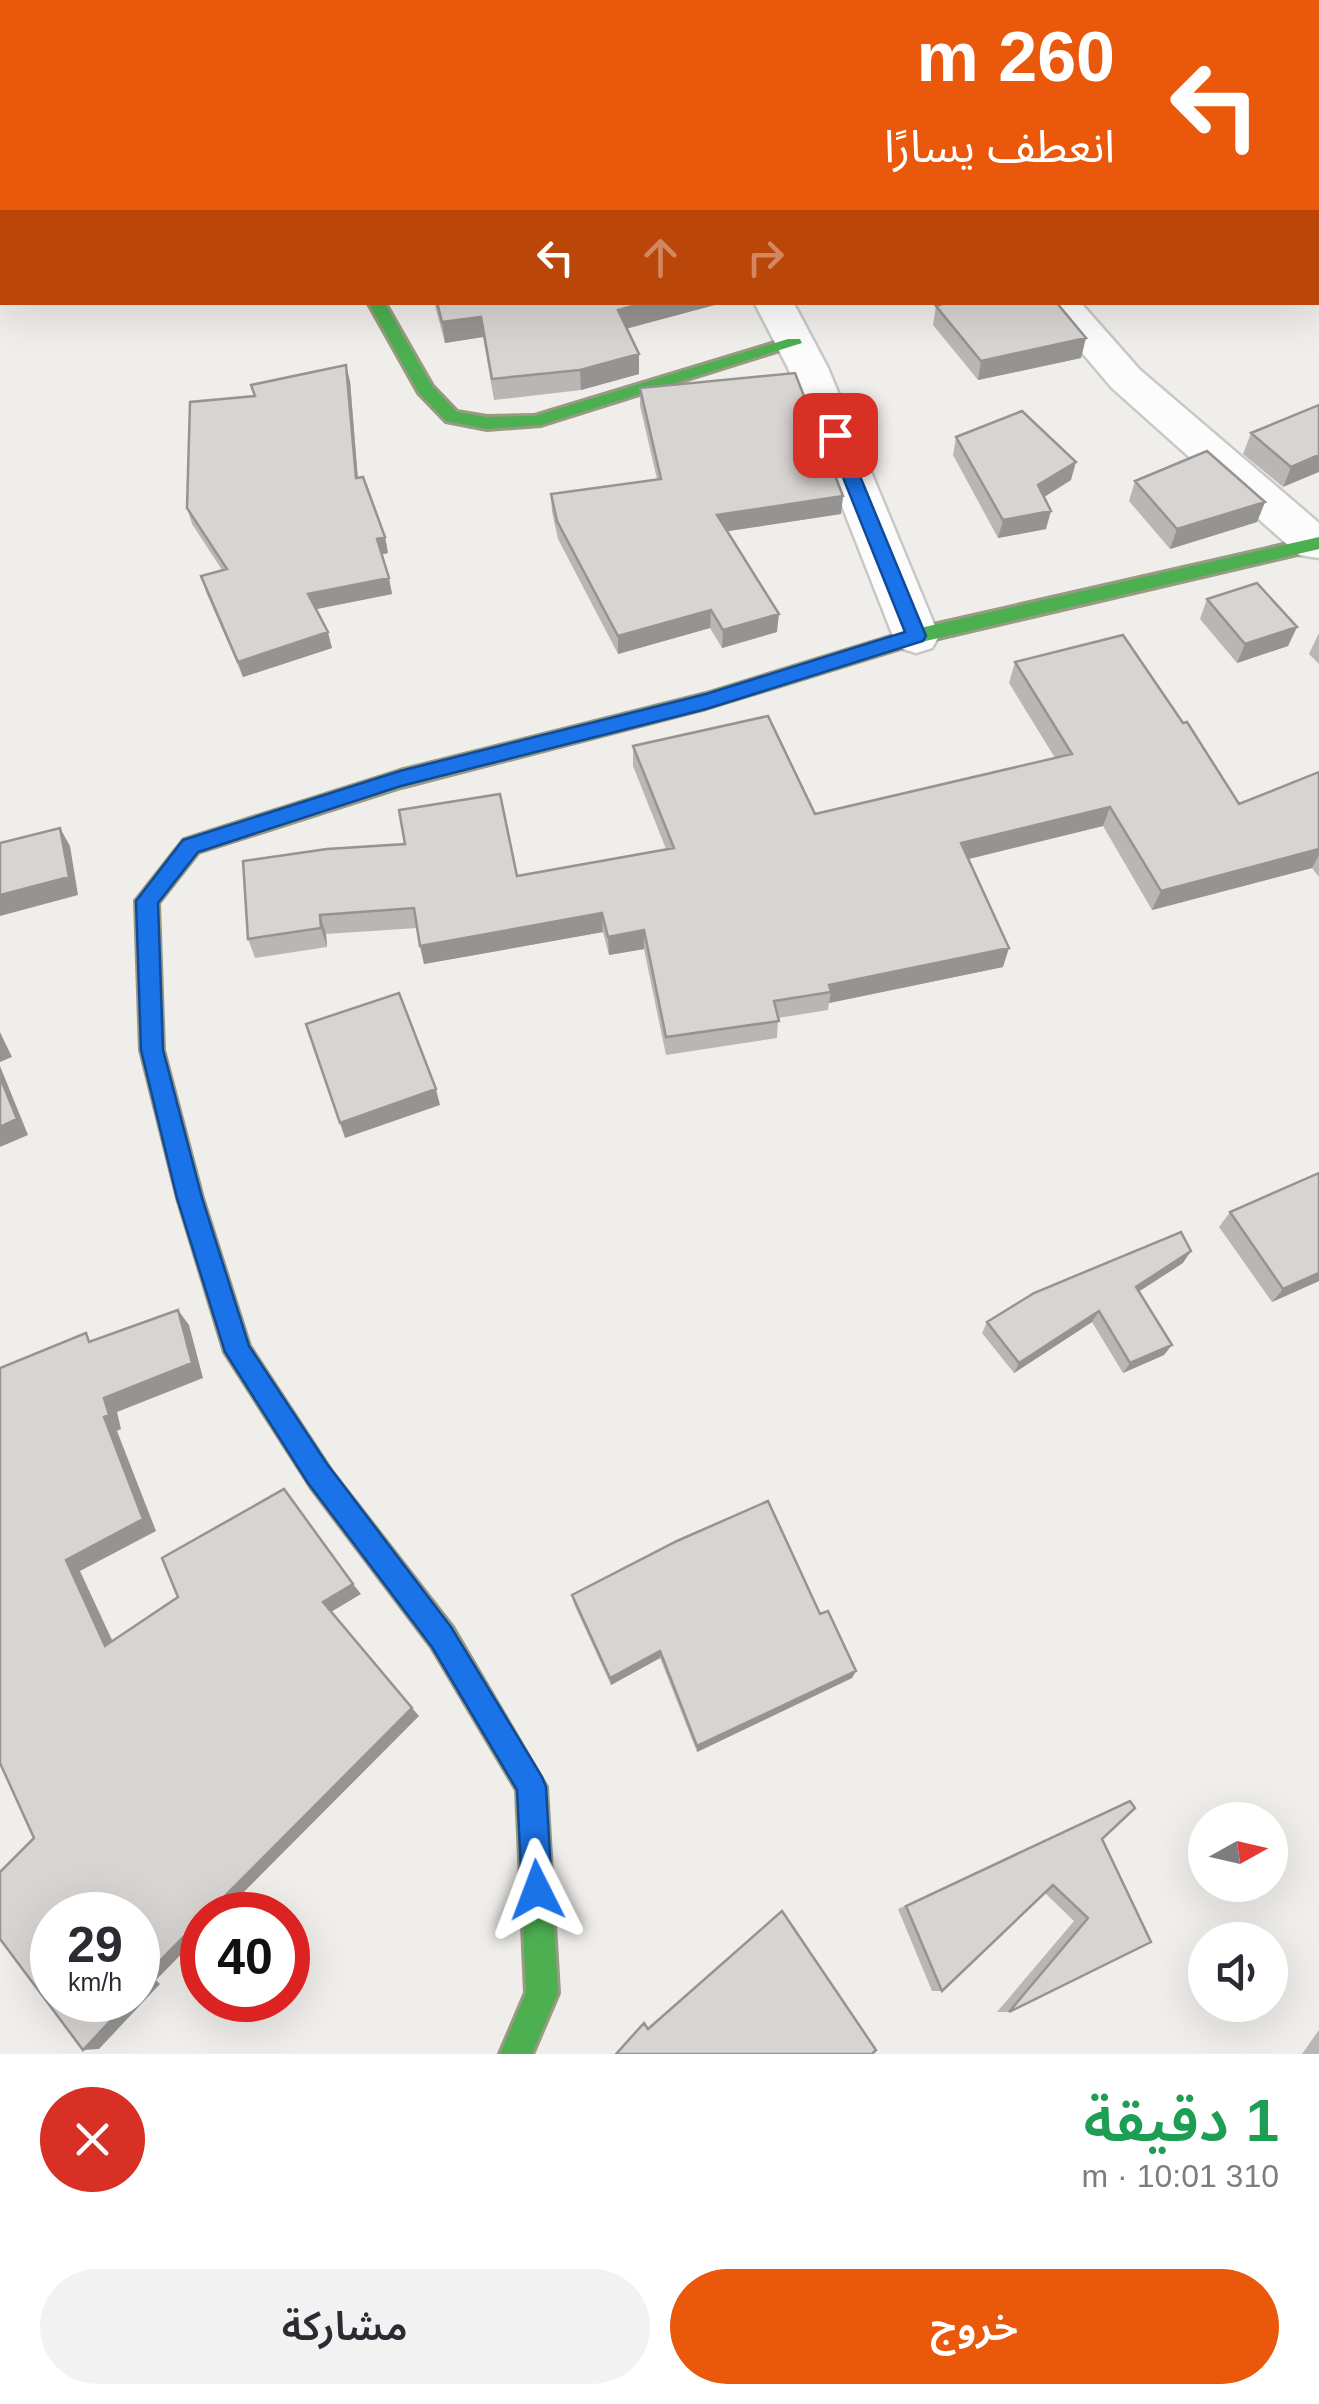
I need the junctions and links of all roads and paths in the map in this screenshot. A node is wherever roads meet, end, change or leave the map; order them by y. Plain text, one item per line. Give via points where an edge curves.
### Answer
1 (378, 305) edge
2 (775, 305) edge
3 (1061, 305) edge
4 (794, 343) junction
5 (1317, 543) edge
6 (916, 636) junction
7 (516, 2054) edge

1 - 4 street via 425,389 452,417 486,423 535,421
2 - 4 street
3 - 5 street via 1126,379
4 - 6 street
5 - 6 street
6 - 7 street via 706,701 400,778 191,846 147,901 152,1050 238,1352 317,1474 442,1637 532,1787 542,1993

